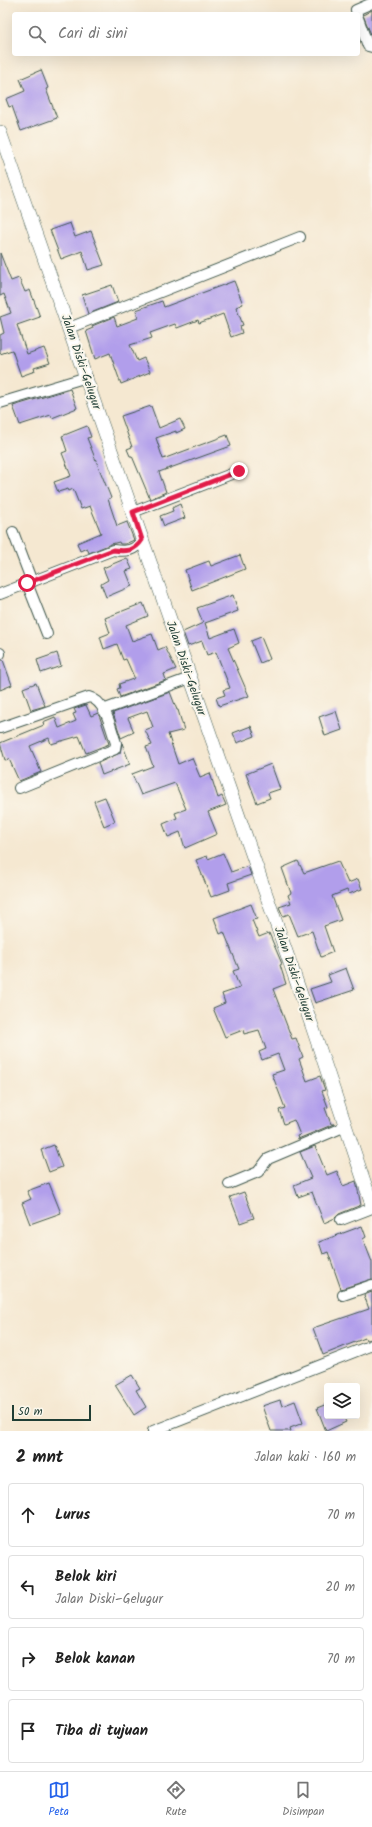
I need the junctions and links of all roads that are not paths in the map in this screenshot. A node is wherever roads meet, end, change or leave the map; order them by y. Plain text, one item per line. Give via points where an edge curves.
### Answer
1 (372, 3) edge
2 (356, 12) edge
3 (360, 24) edge
4 (372, 47) edge
5 (0, 132) edge
6 (300, 237) dead end
7 (69, 328) junction
8 (87, 377) junction
9 (0, 403) edge
10 (239, 471) dead end
11 (133, 512) junction
12 (13, 532) dead end
13 (142, 540) junction
14 (30, 583) junction
15 (0, 594) edge
16 (47, 634) dead end
17 (190, 678) junction
18 (104, 710) junction
19 (0, 728) edge
20 (19, 788) dead end
21 (346, 1126) junction
22 (229, 1184) dead end
23 (372, 1205) edge
24 (372, 1208) edge
25 (341, 1220) dead end
26 (372, 1284) edge
27 (343, 1295) dead end
28 (372, 1345) edge
29 (153, 1431) edge

1 - 2 street
3 - 4 street via 368,46
5 - 7 main road, Jalan Diski–Gelugur
6 - 7 street
7 - 8 main road, Jalan Diski–Gelugur
8 - 9 street
8 - 11 main road, Jalan Diski–Gelugur
10 - 11 street
11 - 13 main road, Jalan Diski–Gelugur
12 - 14 street
13 - 14 street via 137,547 125,552 113,550
13 - 17 main road, Jalan Diski–Gelugur
14 - 15 street
14 - 16 street
17 - 18 street
17 - 21 main road, Jalan Diski–Gelugur
18 - 19 street via 94,698 82,698
18 - 20 street via 116,742 115,749
21 - 22 street via 268,1159 258,1172
21 - 23 main road, Jalan Diski–Gelugur
24 - 25 street
26 - 27 street
28 - 29 street

